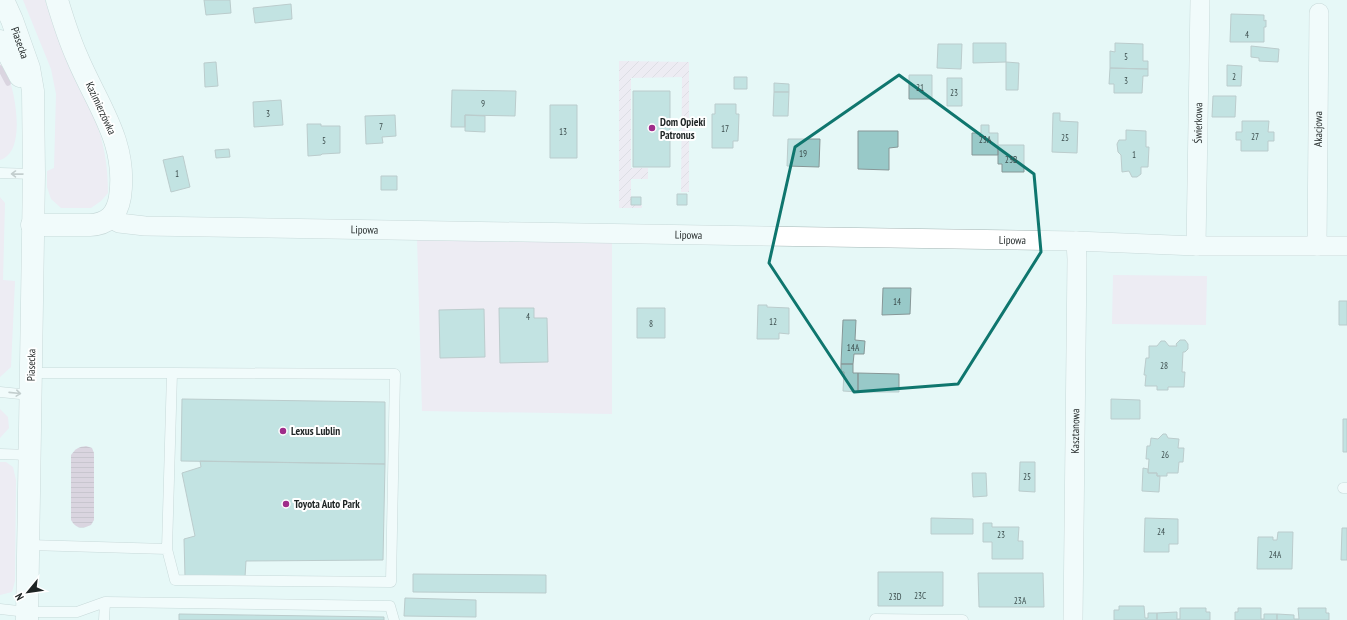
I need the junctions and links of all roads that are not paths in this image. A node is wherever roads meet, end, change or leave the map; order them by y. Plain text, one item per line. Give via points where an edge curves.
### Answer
1 (3, 0) edge
2 (57, 0) edge
3 (1200, 0) edge
4 (1319, 13) dead end
5 (0, 41) edge
6 (33, 111) junction
7 (0, 173) edge
8 (34, 174) junction
9 (110, 218) junction
10 (32, 225) junction
11 (1076, 241) junction
12 (1196, 246) junction
13 (1317, 246) junction
14 (1347, 246) edge
15 (31, 373) junction
16 (172, 373) junction
17 (0, 392) edge
18 (30, 395) junction
19 (0, 454) edge
20 (30, 455) junction
21 (29, 545) junction
22 (167, 549) junction
23 (104, 602) junction
24 (0, 609) edge
25 (27, 616) edge
26 (875, 619) edge
27 (104, 620) edge
28 (394, 620) edge
29 (963, 620) edge
30 (1073, 620) edge

1 - 6 street, Piasecka via 29,68 34,91
2 - 9 street, Kazimierzówka via 77,57 110,124 120,157 121,189 117,208
3 - 12 street, Świerkowa
4 - 13 street, Akacjowa
5 - 6 street, Piasecka via 16,65
6 - 8 street, Piasecka
8 -> 7 lane
8 - 10 street, Piasecka
9 - 10 street via 94,225
9 - 11 street, Lipowa via 120,223 145,226
10 - 15 street, Piasecka
11 - 12 street, Lipowa
11 - 30 street, Kasztanowa
12 - 13 street, Lipowa
13 - 14 street, Lipowa
15 - 16 lane
15 - 18 street, Piasecka
16 - 22 lane
16 - 22 lane via 394,374 391,582 175,580
17 -> 18 lane
18 - 20 street, Piasecka
19 - 20 lane
20 - 21 street, Piasecka
21 - 22 lane
21 - 25 street, Piasecka
23 - 25 lane via 77,612
23 - 27 lane
23 - 28 lane via 390,606
24 - 25 lane
26 - 29 lane

